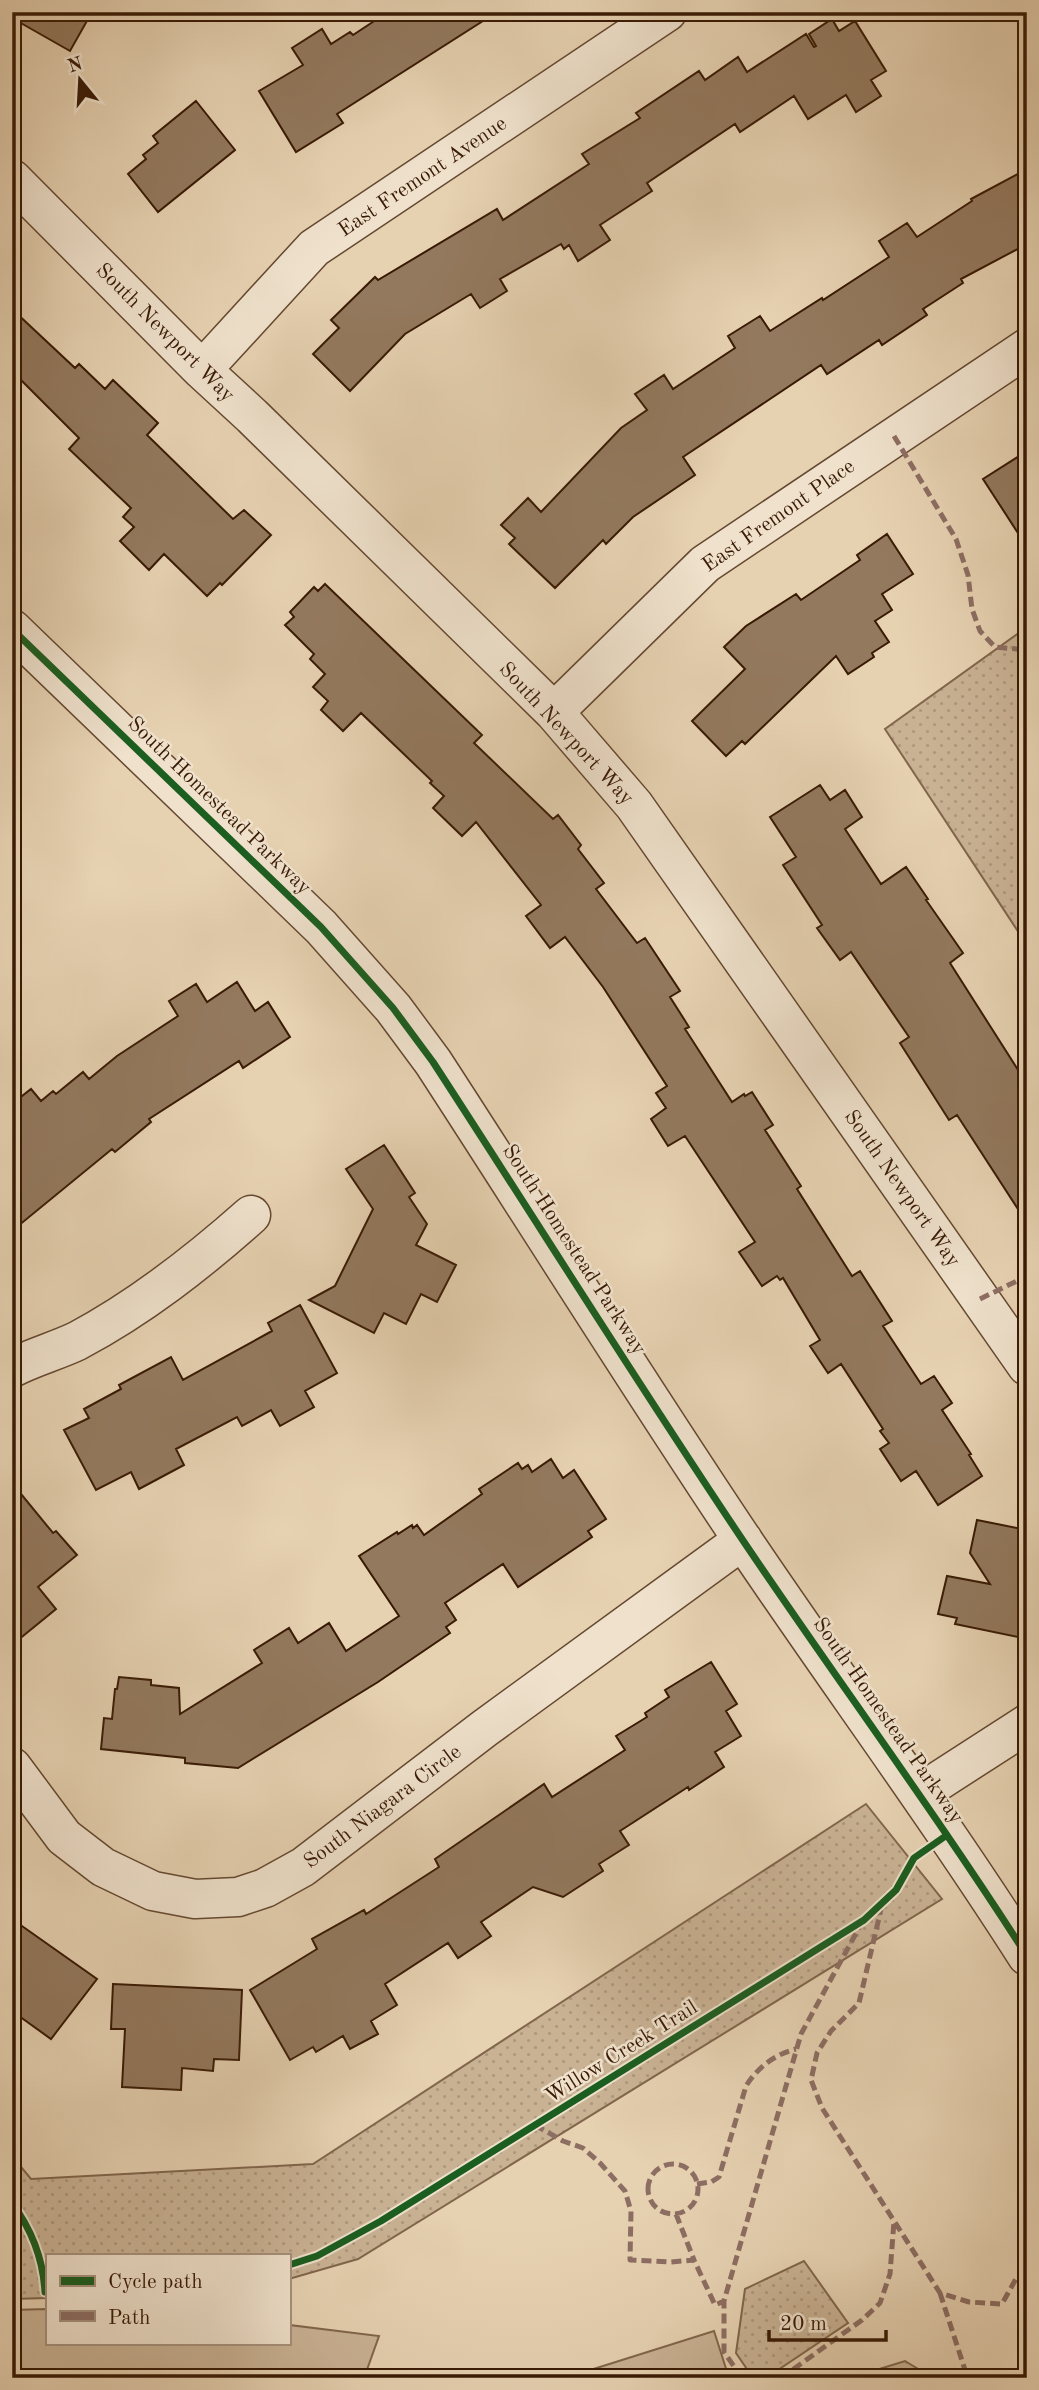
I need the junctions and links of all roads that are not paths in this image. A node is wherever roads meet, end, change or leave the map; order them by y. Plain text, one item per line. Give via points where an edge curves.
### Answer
1 (667, 12) edge
2 (12, 179) edge
3 (1027, 348) edge
4 (202, 370) junction
5 (12, 629) edge
6 (554, 712) junction
7 (251, 1215) dead end
8 (1027, 1366) edge
9 (12, 1368) edge
10 (743, 1539) junction
11 (1027, 1724) edge
12 (12, 1767) edge
13 (920, 1793) junction
14 (1027, 1956) edge

1 - 4 street, East Fremont Avenue via 314,248
2 - 4 street, South Newport Way
3 - 6 street, East Fremont Place via 705,564
4 - 6 street, South Newport Way
5 - 10 street, South Homestead Parkway via 321,927 393,1008 433,1062
6 - 8 street, South Newport Way via 634,805
7 - 9 street via 197,1263 133,1308 75,1342
10 - 12 street, South Niagara Circle via 303,1867 238,1897 205,1899 153,1891 103,1867 64,1837
10 - 13 street, South Homestead Parkway
11 - 13 street
13 - 14 street, South Homestead Parkway

